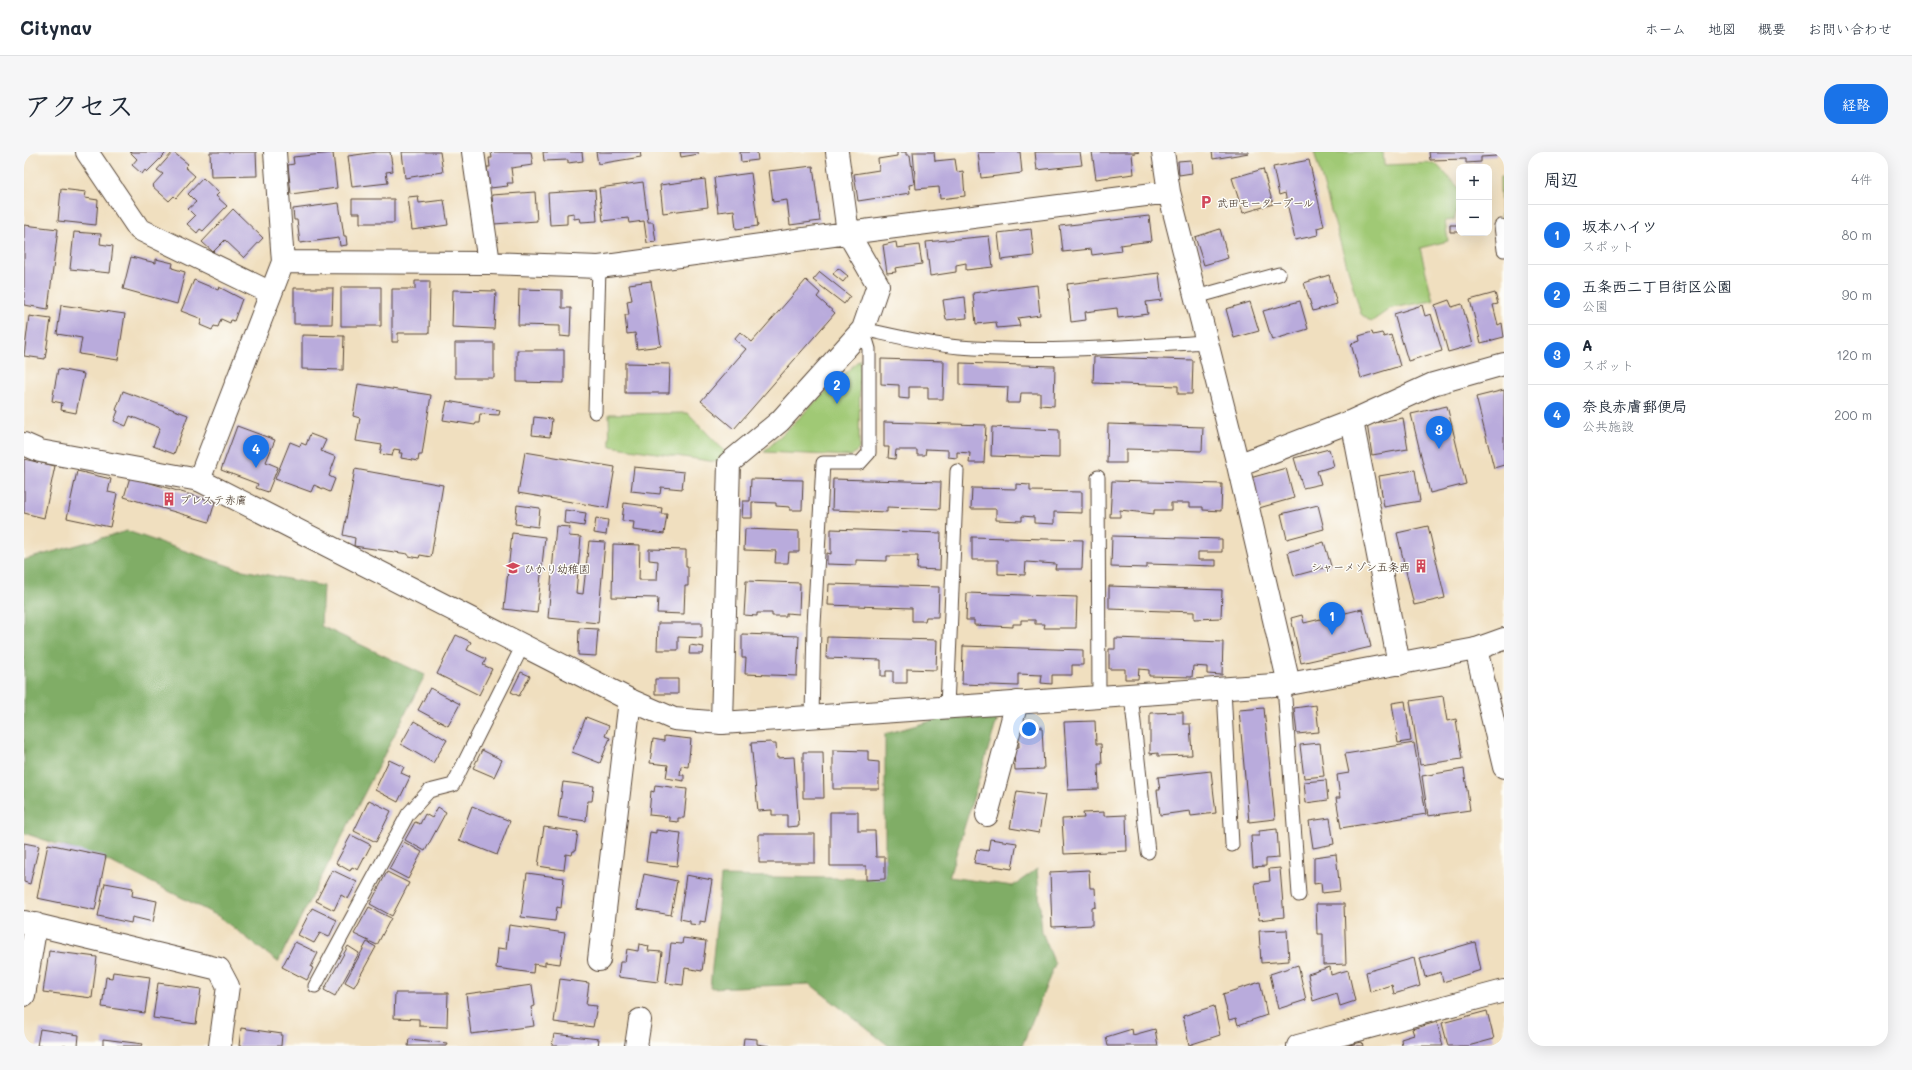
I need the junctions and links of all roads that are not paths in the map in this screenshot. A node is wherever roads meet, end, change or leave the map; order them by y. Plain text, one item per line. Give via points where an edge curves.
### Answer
1 (87, 152) edge
2 (275, 152) edge
3 (473, 152) edge
4 (837, 152) edge
5 (1163, 152) edge
6 (1169, 192) junction
7 (1501, 226) dead end
8 (848, 233) junction
9 (1504, 250) edge
10 (283, 262) junction
11 (488, 264) junction
12 (599, 267) junction
13 (1279, 274) dead end
14 (271, 293) junction
15 (1196, 298) junction
16 (863, 329) junction
17 (1207, 342) junction
18 (1504, 364) edge
19 (595, 412) dead end
20 (1352, 421) junction
21 (24, 444) edge
22 (1238, 465) junction
23 (957, 472) dead end
24 (1098, 477) dead end
25 (199, 480) junction
26 (1504, 639) edge
27 (523, 645) junction
28 (1476, 650) junction
29 (1399, 664) junction
30 (1286, 685) junction
31 (1224, 689) junction
32 (1131, 695) junction
33 (1099, 697) junction
34 (630, 700) junction
35 (1017, 702) junction
36 (948, 707) junction
37 (812, 717) junction
38 (722, 723) junction
39 (1504, 767) edge
40 (987, 815) dead end
41 (1232, 845) dead end
42 (1148, 852) dead end
43 (1299, 895) dead end
44 (30, 923) edge
45 (599, 960) dead end
46 (315, 986) dead end
47 (1504, 991) edge
48 (24, 995) edge
49 (640, 1020) dead end
50 (220, 1046) edge
51 (636, 1046) edge
52 (1298, 1046) edge

1 - 14 street via 139,230
2 - 10 street
3 - 11 street
4 - 8 street
5 - 6 street
6 - 8 street
6 - 15 street
7 - 9 lane
8 - 12 street
8 - 16 street via 878,285
10 - 11 street
10 - 14 street
11 - 12 street
12 - 19 lane
13 - 15 lane
14 - 25 street
15 - 17 street
16 - 17 lane via 958,347 1072,349
16 - 37 lane via 869,349 869,453 860,462 823,463
16 - 38 street via 780,421 730,463
17 - 22 street
18 - 20 street via 1433,384
20 - 22 street
20 - 29 street
21 - 25 street via 40,451
22 - 30 street
23 - 36 lane
24 - 33 lane
25 - 27 street
26 - 28 street
27 - 34 street
27 - 46 lane via 453,786 429,791 408,814
28 - 29 street
28 - 39 street
29 - 30 street
30 - 31 street
30 - 43 lane
31 - 32 street
31 - 41 lane
32 - 33 street
32 - 42 lane
33 - 35 street
34 - 38 street via 674,719
34 - 45 street
35 - 36 street
35 - 40 street
36 - 37 street
37 - 38 street
44 - 48 street
44 - 50 street via 219,969 228,986
47 - 52 street
49 - 51 street

